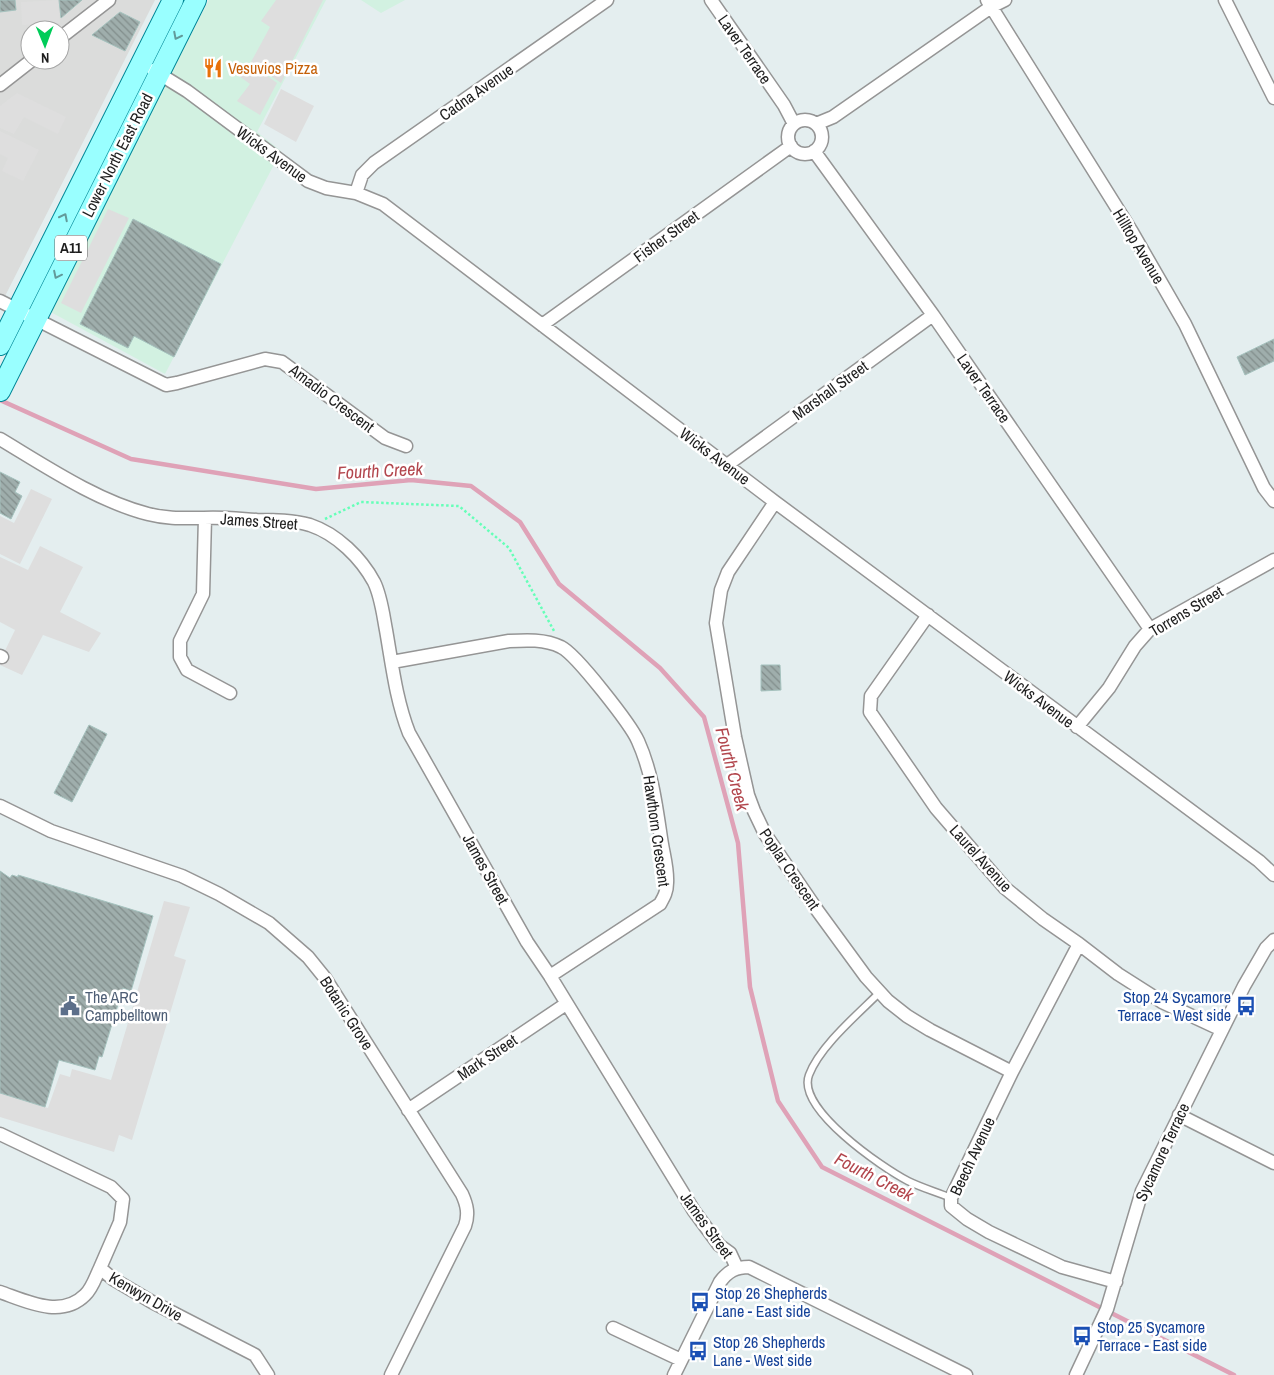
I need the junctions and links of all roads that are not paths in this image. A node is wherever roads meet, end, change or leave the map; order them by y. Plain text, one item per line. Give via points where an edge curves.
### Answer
1 (109, 0) edge
2 (173, 0) edge
3 (196, 0) edge
4 (607, 0) edge
5 (711, 0) edge
6 (1005, 0) edge
7 (1225, 0) edge
8 (989, 4) edge
9 (70, 30) edge
10 (150, 68) junction
11 (20, 69) edge
12 (0, 85) edge
13 (1274, 98) edge
14 (794, 124) junction
15 (816, 124) junction
16 (791, 146) junction
17 (814, 151) junction
18 (356, 193) junction
19 (0, 300) edge
20 (18, 310) junction
21 (933, 314) junction
22 (36, 319) junction
23 (542, 325) junction
24 (0, 346) edge
25 (0, 390) edge
26 (0, 439) edge
27 (406, 446) dead end
28 (728, 465) junction
29 (1274, 501) edge
30 (775, 502) junction
31 (206, 518) junction
32 (1274, 560) edge
33 (928, 615) junction
34 (1150, 629) junction
35 (392, 662) junction
36 (230, 692) dead end
37 (1077, 727) junction
38 (0, 806) edge
39 (1274, 875) edge
40 (1274, 940) edge
41 (1079, 944) junction
42 (550, 976) junction
43 (880, 992) junction
44 (566, 1004) junction
45 (1222, 1030) junction
46 (1012, 1072) junction
47 (408, 1110) junction
48 (1179, 1115) junction
49 (0, 1134) edge
50 (1274, 1162) edge
51 (951, 1198) junction
52 (100, 1268) junction
53 (737, 1268) junction
54 (1116, 1282) junction
55 (0, 1292) edge
56 (613, 1328) dead end
57 (681, 1360) junction
58 (268, 1375) edge
59 (390, 1375) edge
60 (674, 1375) edge
61 (966, 1375) edge
62 (1076, 1375) edge

1 - 9 street
2 - 10 main road, Lower North East Road / A11
3 -> 10 main road, Lower North East Road / A11
4 - 18 street, Cadna Avenue via 374,163 362,174
5 - 14 street, Laver Terrace
6 - 8 street
7 - 13 street
8 - 15 street via 833,117
8 - 29 street, Hilltop Avenue via 1132,232 1185,324 1264,488
10 - 18 street, Wicks Avenue via 187,91 308,181
20 -> 10 main road, Lower North East Road / A11
10 -> 22 main road, Lower North East Road / A11
11 - 12 street
14 - 15 street via 803,120
14 - 16 street via 788,135
15 - 17 street via 822,136
16 - 17 street via 799,153
16 - 23 street, Fisher Street
17 - 21 street, Laver Terrace
18 - 23 street, Wicks Avenue via 383,204
19 - 20 street, Amadio Crescent
20 - 22 street, Amadio Crescent
20 - 24 main road, Lower North East Road / A11
21 - 28 street, Marshall Street
21 - 34 street, Laver Terrace
22 - 25 main road, Lower North East Road / A11
22 - 27 street, Amadio Crescent via 166,385 264,359 282,362 385,438
23 - 28 street, Wicks Avenue
26 - 31 street, James Street via 67,480 125,507 174,519
28 - 30 street, Wicks Avenue
30 - 33 street, Wicks Avenue
30 - 43 street, Poplar Crescent via 728,572 721,590 716,624 735,737 748,795 765,834
31 - 35 street, James Street via 285,521 310,525 327,534 354,555 374,584 382,606
31 - 36 street via 203,594 180,641 180,657 187,670
32 - 34 street, Torrens Street
33 - 37 street, Wicks Avenue
33 - 41 street, Laurel Avenue via 871,696 870,712 936,808 1005,888
34 - 37 street, Torrens Street
35 - 42 street, James Street via 409,733 527,942
35 - 42 street, Hawthorn Crescent via 517,640 550,643 563,648 627,722 638,741 653,783 668,883 666,894 660,904
37 - 39 street, Wicks Avenue
38 - 47 street, Botanic Grove via 51,830 182,876 270,923 308,957 325,978
40 - 45 street, Sycamore Terrace via 1244,986
41 - 45 street, Laurel Avenue via 1162,1002
41 - 46 street, Beech Avenue
42 - 44 street, James Street
43 - 46 street, Poplar Crescent via 907,1016 930,1030
43 - 51 lane via 826,1045 808,1076 808,1089 831,1124 870,1158 908,1181
44 - 47 street, Mark Street
44 - 53 street, James Street via 694,1211 719,1245 730,1252
45 - 48 street, Sycamore Terrace
46 - 51 street, Beech Avenue
47 - 59 street, Botanic Grove via 462,1194 467,1219
48 - 50 street
48 - 54 street, Sycamore Terrace via 1142,1191
49 - 52 street, Kenwyn Drive via 111,1187 123,1199 120,1222
51 - 54 street, Beech Avenue via 951,1206 958,1213 989,1232 1062,1267
52 - 55 street via 86,1295 70,1305 44,1307
52 - 58 street, Kenwyn Drive via 152,1302 255,1355
53 - 57 street via 727,1272 720,1282
53 - 61 street, James Street via 758,1270
54 - 62 street, Sycamore Terrace via 1105,1314
56 - 57 street
57 - 60 street

